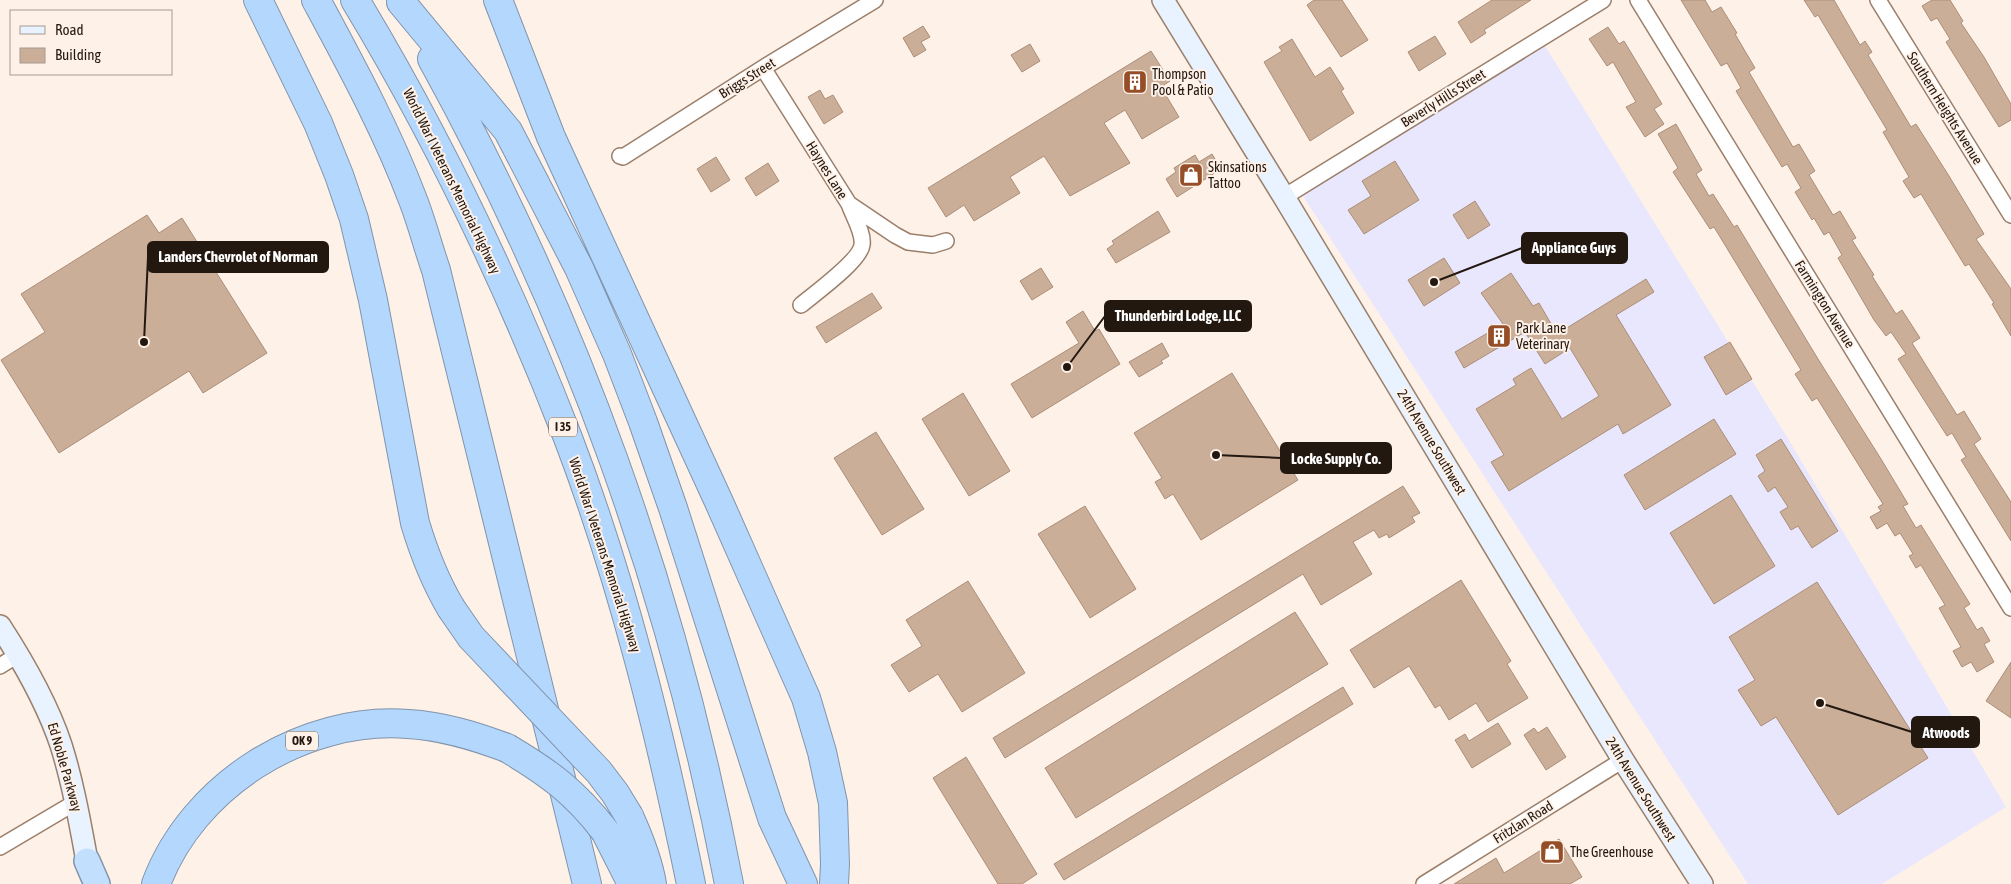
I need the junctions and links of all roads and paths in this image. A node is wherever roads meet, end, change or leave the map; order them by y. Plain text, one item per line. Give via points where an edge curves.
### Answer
1 (316, 0) edge
2 (355, 0) edge
3 (498, 0) edge
4 (875, 0) edge
5 (1163, 0) edge
6 (1603, 0) edge
7 (1638, 0) edge
8 (1878, 0) edge
9 (401, 1) edge
10 (257, 2) edge
11 (763, 68) junction
12 (620, 156) dead end
13 (1284, 197) junction
14 (849, 204) junction
15 (2011, 215) edge
16 (946, 241) dead end
17 (801, 305) dead end
18 (2011, 608) edge
19 (0, 626) edge
20 (18, 654) junction
21 (0, 666) edge
22 (1623, 760) junction
23 (76, 802) junction
24 (0, 847) edge
25 (88, 873) edge
26 (798, 875) edge
27 (98, 884) edge
28 (156, 884) edge
29 (587, 884) edge
30 (632, 884) edge
31 (652, 884) edge
32 (691, 884) edge
33 (729, 884) edge
34 (834, 884) edge
35 (1424, 884) edge
36 (1702, 884) edge

1 - 29 highway via 390,144 414,202 433,262
2 - 32 highway, World War I Veterans Memorial Highway / I 35 via 453,176 568,438 630,630 672,788
3 - 34 highway via 551,137 806,698 833,803
4 - 11 street, Briggs Street
5 - 13 main road, 24th Avenue Southwest
6 - 13 street, Beverly Hills Street
7 - 18 street, Farmington Avenue
8 - 15 street, Southern Heights Avenue
9 - 26 highway via 508,131 579,268 643,422 772,818
9 - 33 highway, I 35 via 505,198 588,390 654,578 688,698
10 - 31 highway, bridge via 318,123 354,219 373,300 415,523 430,567 451,608 471,637 615,793 642,846
11 - 12 street, Briggs Street
11 - 14 street, Haynes Lane
13 - 22 main road, 24th Avenue Southwest
14 - 16 street, Haynes Lane via 908,242 933,245
14 - 17 street via 861,236 860,252 851,264
19 - 20 main road, Ed Noble Parkway
20 - 21 street
20 - 23 main road, Ed Noble Parkway via 53,723
22 - 35 street, Fritzlan Road
22 - 36 main road, 24th Avenue Southwest
23 - 24 street
23 - 25 main road, Ed Noble Parkway
25 - 27 highway
28 - 30 highway, OK 9, bridge via 175,846 210,800 266,758 320,734 348,727 406,723 453,730 507,748 538,766 570,790 605,831

